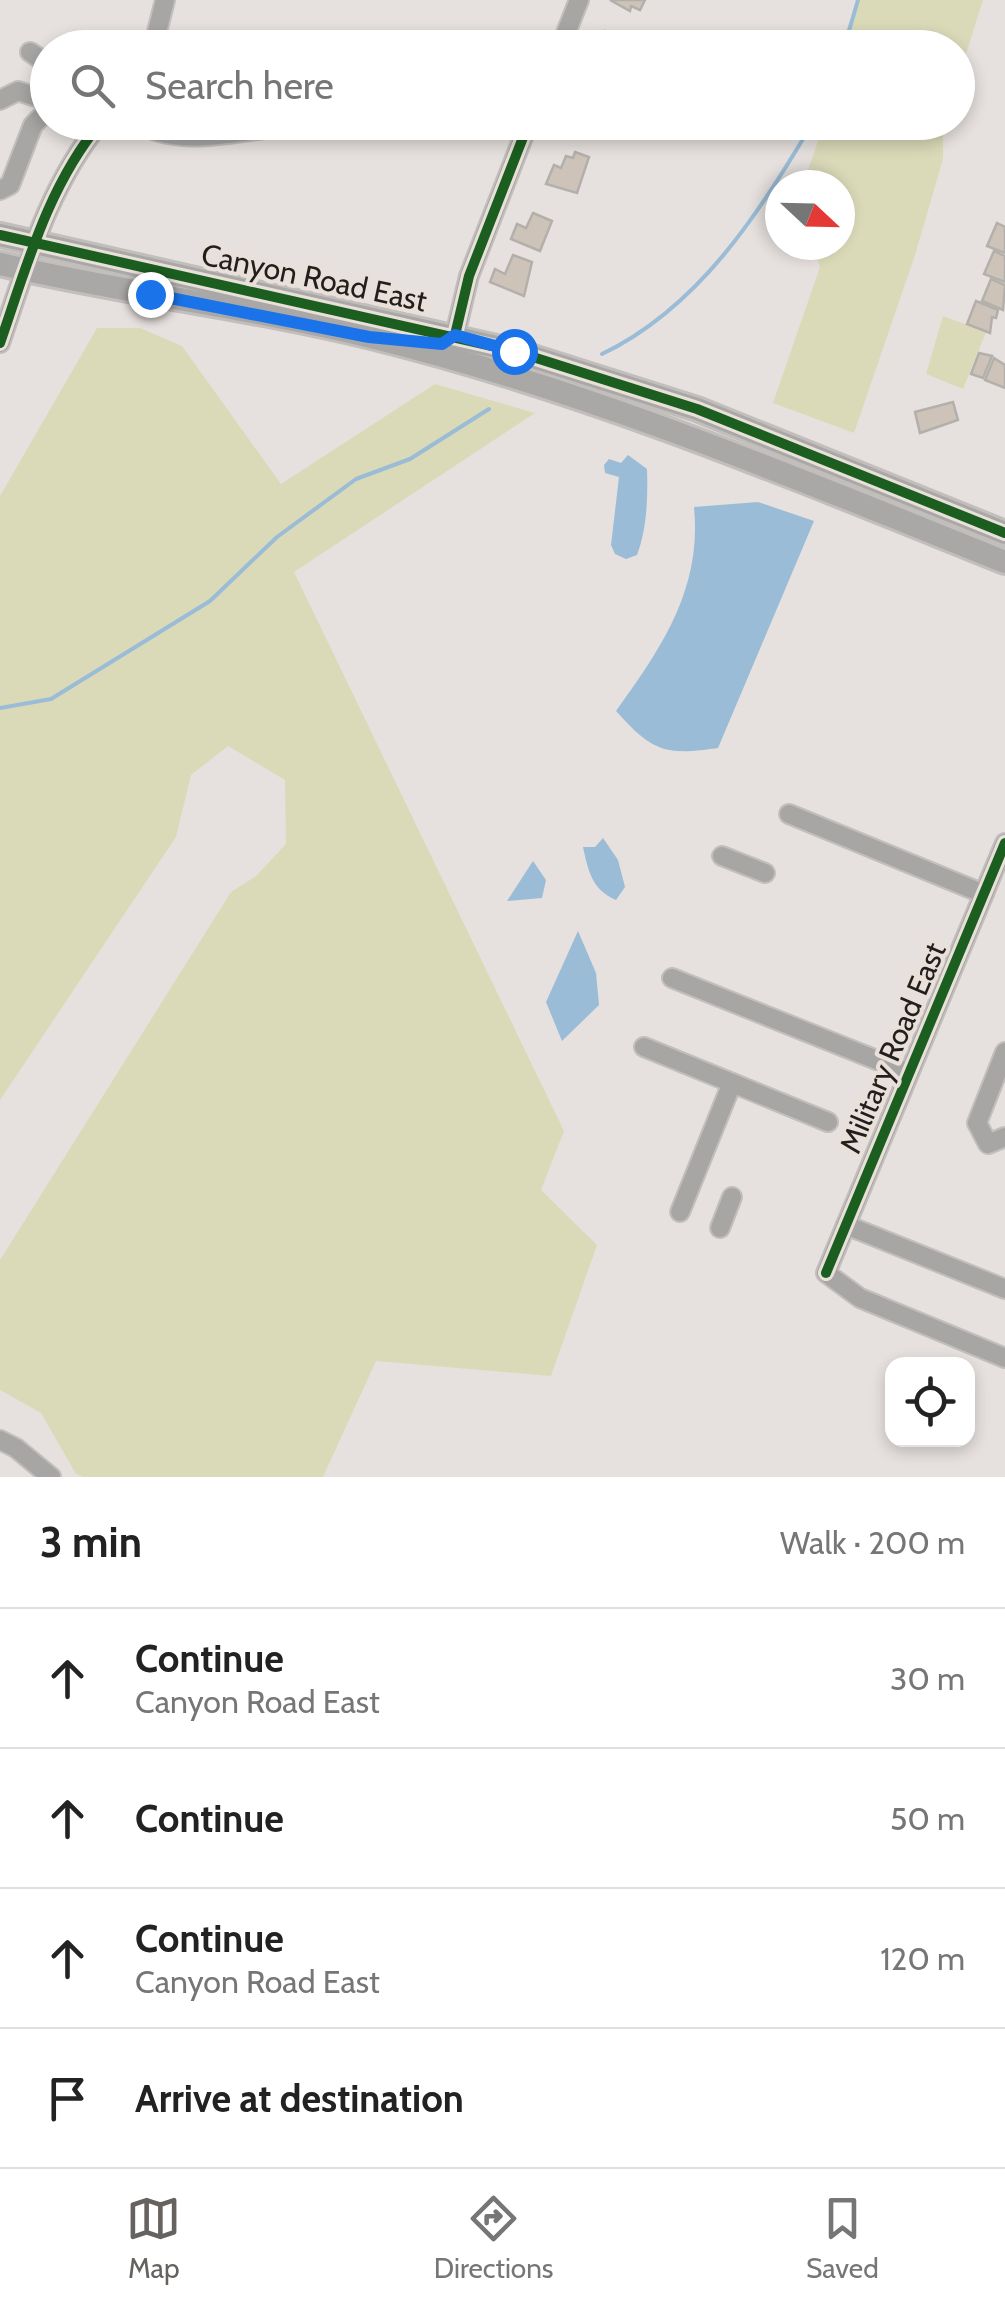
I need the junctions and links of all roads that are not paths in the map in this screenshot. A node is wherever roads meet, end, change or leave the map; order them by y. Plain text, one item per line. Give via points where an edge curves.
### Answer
1 (165, 0) edge
2 (579, 0) edge
3 (158, 30) edge
4 (567, 30) edge
5 (28, 95) joint
6 (0, 100) edge
7 (0, 112) edge
8 (30, 130) edge
9 (86, 140) edge
10 (522, 140) edge
11 (6, 184) edge
12 (0, 236) edge
13 (35, 243) junction
14 (0, 264) edge
15 (26, 270) junction
16 (455, 335) junction
17 (369, 337) junction
18 (0, 343) edge
19 (1005, 533) edge
20 (1005, 562) edge
21 (789, 814) dead end
22 (1005, 842) edge
23 (722, 856) dead end
24 (765, 873) dead end
25 (984, 894) junction
26 (672, 978) dead end
27 (644, 1047) dead end
28 (1005, 1052) edge
29 (909, 1073) junction
30 (732, 1083) junction
31 (828, 1122) dead end
32 (1005, 1137) edge
33 (732, 1197) dead end
34 (680, 1212) dead end
35 (846, 1225) junction
36 (720, 1228) dead end
37 (1005, 1289) edge
38 (1005, 1358) edge
39 (0, 1440) edge
40 (51, 1477) edge

1 - 3 street
2 - 4 street
5 - 6 street via 18,91
5 - 7 street
8 - 11 street
9 - 13 street
10 - 16 street via 469,276
12 - 13 main road, Canyon Road East
13 - 15 street
13 - 16 main road, Canyon Road East
14 - 15 main road, Canyon Road East
15 - 17 main road, Canyon Road East
15 - 18 street
16 - 17 main road via 442,344
16 - 19 main road, Canyon Road East via 697,409
17 - 20 main road, Canyon Road East via 684,432
21 - 25 street
22 - 25 street, Military Road East
23 - 24 street
25 - 29 street, Military Road East
26 - 29 street
27 - 30 street
28 - 32 street via 977,1123 988,1144
29 - 35 street, Military Road East
30 - 31 street
30 - 34 street
33 - 36 street
35 - 37 street
35 - 38 street, Military Road East via 826,1273 860,1298
39 - 40 street

